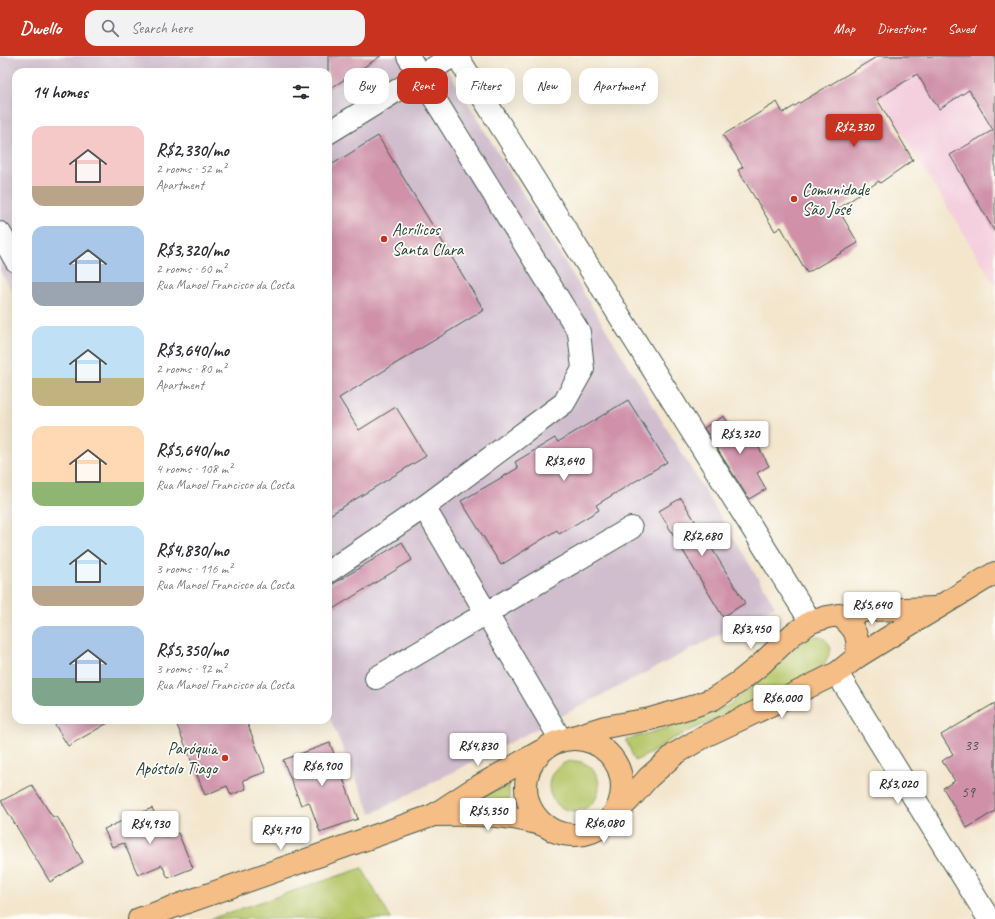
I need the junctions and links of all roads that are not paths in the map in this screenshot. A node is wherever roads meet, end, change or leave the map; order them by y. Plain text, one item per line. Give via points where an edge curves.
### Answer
1 (408, 56) edge
2 (453, 56) edge
3 (457, 56) edge
4 (416, 68) edge
5 (434, 68) edge
6 (397, 91) edge
7 (438, 104) edge
8 (332, 132) edge
9 (0, 233) edge
10 (12, 254) edge
11 (424, 507) junction
12 (632, 528) dead end
13 (332, 569) edge
14 (995, 573) edge
15 (937, 608) junction
16 (487, 614) junction
17 (839, 615) junction
18 (811, 622) junction
19 (857, 657) junction
20 (837, 673) junction
21 (376, 678) dead end
22 (565, 739) junction
23 (542, 751) junction
24 (615, 814) junction
25 (434, 816) junction
26 (546, 826) junction
27 (149, 917) edge
28 (989, 919) edge

1 - 4 street
2 - 5 street
3 - 18 street
6 - 8 street
7 - 11 street via 579,332 583,369 564,403
9 - 10 street
11 - 13 street
11 - 16 street
12 - 16 street
14 - 15 main road
15 - 17 main road via 871,610
15 - 19 main road
16 - 21 street
16 - 22 street
17 - 18 main road
17 - 19 main road via 856,633
18 - 22 main road via 793,634 739,682 712,699 650,719 605,727
19 - 20 main road
20 - 24 main road via 705,736 674,754
20 - 28 street
22 - 23 main road
22 - 24 main road via 585,739 600,745 611,755 619,768 622,783 620,804
23 - 25 main road via 472,790
23 - 26 main road via 531,764 526,780 527,797 533,813
24 - 26 main road via 592,832 576,835 559,833
25 - 26 main road via 459,814 511,817
25 - 27 main road

